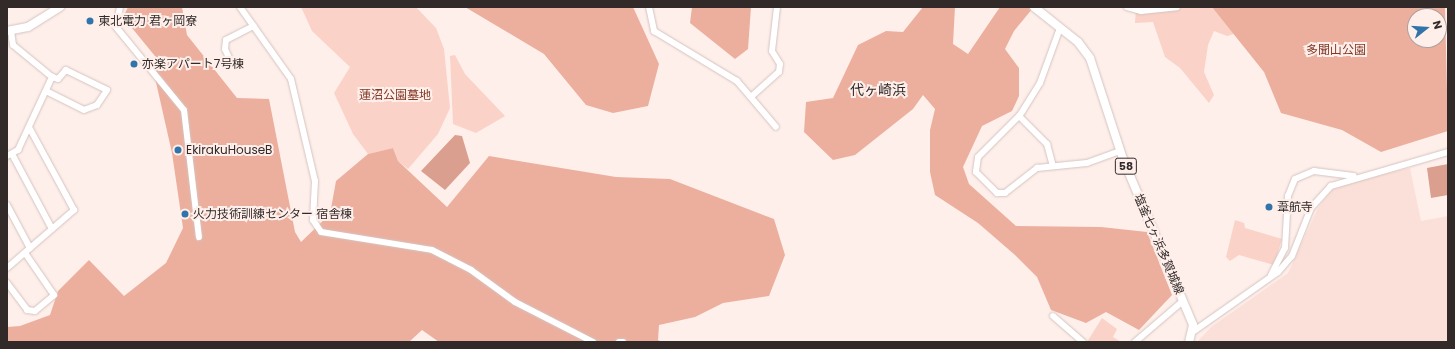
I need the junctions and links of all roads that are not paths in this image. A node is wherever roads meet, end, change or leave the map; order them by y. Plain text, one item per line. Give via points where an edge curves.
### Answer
1 (60, 7) edge
2 (120, 7) edge
3 (240, 7) edge
4 (648, 7) edge
5 (777, 7) edge
6 (1034, 7) edge
7 (1127, 7) edge
8 (1177, 7) edge
9 (254, 26) junction
10 (1060, 28) junction
11 (9, 31) edge
12 (231, 62) dead end
13 (52, 77) junction
14 (46, 91) junction
15 (752, 96) junction
16 (1018, 116) junction
17 (29, 127) junction
18 (776, 127) dead end
19 (1120, 151) junction
20 (1448, 152) edge
21 (9, 155) edge
22 (1053, 166) junction
23 (1358, 176) junction
24 (7, 205) edge
25 (52, 229) junction
26 (199, 237) dead end
27 (30, 248) junction
28 (25, 253) junction
29 (7, 268) edge
30 (1267, 280) junction
31 (7, 283) edge
32 (1183, 301) junction
33 (1053, 316) dead end
34 (1194, 331) junction
35 (1077, 340) edge
36 (593, 342) edge
37 (619, 342) edge
38 (623, 342) edge
39 (1083, 342) edge
40 (1135, 342) edge
41 (1189, 342) edge

1 - 11 main road via 28,27
2 - 26 street via 116,27 184,110
3 - 9 street
4 - 15 street via 654,31 737,81
5 - 15 street via 772,51 780,64 779,72
6 - 10 main road, 塩釜七ヶ浜多賀城線 / 58
7 - 8 street via 1142,11
9 - 12 street via 226,40 225,49
9 - 36 street via 291,79 315,181 313,220 321,232 432,250 471,270 515,302
10 - 16 street via 1040,83
10 - 19 main road, 塩釜七ヶ浜多賀城線 / 58 via 1090,58
11 - 13 street via 13,45
13 - 14 street
13 - 14 street via 58,79 66,70 107,90 97,105 84,110
14 - 17 street
15 - 18 street via 767,120
16 - 22 street via 1047,144
16 - 22 street via 978,157 976,172 980,178 998,193 1005,194 1037,168
17 - 21 street via 18,150
17 - 25 street via 74,210
19 - 22 street via 1087,163
19 - 32 main road, 塩釜七ヶ浜多賀城線 / 58
20 - 23 street
21 - 25 street
23 - 30 street via 1339,181 1323,192 1311,208 1292,256
23 - 30 street via 1314,171 1295,180 1288,196 1285,248
24 - 27 street
25 - 27 street
27 - 28 street
28 - 29 street
28 - 31 street via 54,295 35,311 27,310
30 - 34 street
32 - 34 main road, 塩釜七ヶ浜多賀城線 / 58
32 - 40 street
33 - 35 street
34 - 41 main road
35 - 39 street
37 - 38 street

